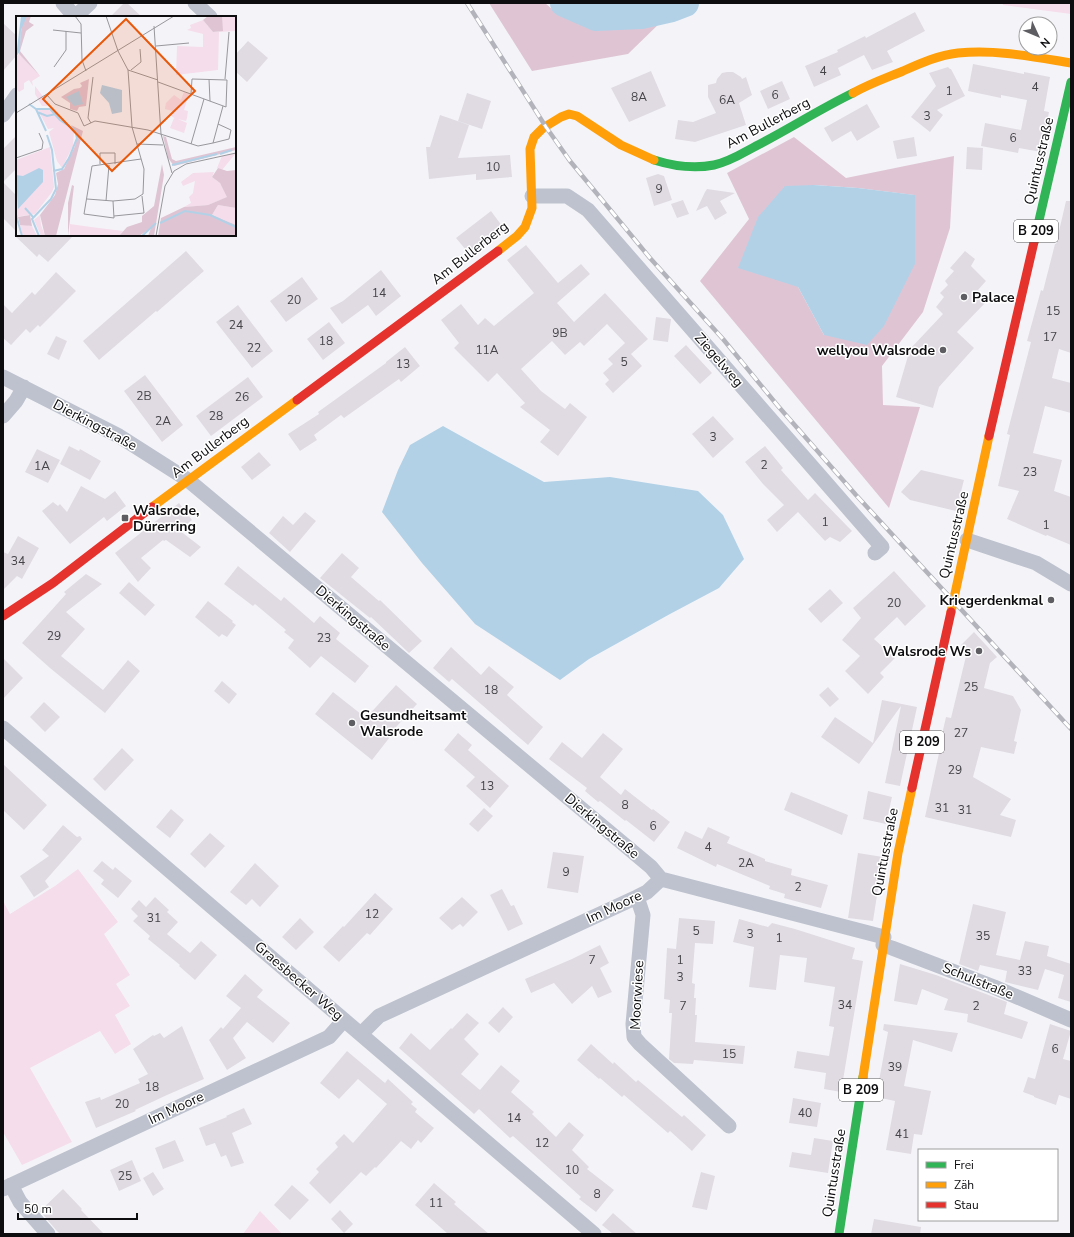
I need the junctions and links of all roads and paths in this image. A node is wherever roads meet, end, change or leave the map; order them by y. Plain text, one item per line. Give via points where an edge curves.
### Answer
1 (63, 3) edge
2 (90, 3) edge
3 (195, 3) edge
4 (74, 16) edge
5 (76, 16) edge
6 (209, 16) edge
7 (1071, 63) edge
8 (1071, 82) edge
9 (16, 96) edge
10 (3, 115) edge
11 (532, 196) junction
12 (3, 377) edge
13 (24, 387) junction
14 (3, 416) edge
15 (188, 480) junction
16 (967, 540) junction
17 (875, 553) dead end
18 (1071, 584) edge
19 (3, 616) edge
20 (3, 728) edge
21 (661, 879) junction
22 (637, 897) junction
23 (884, 941) junction
24 (344, 1020) junction
25 (1071, 1020) edge
26 (361, 1034) junction
27 (729, 1126) dead end
28 (7, 1187) edge
29 (48, 1234) edge
30 (594, 1234) edge
31 (839, 1234) edge

1 - 4 street
2 - 5 street
3 - 6 street
7 - 11 street, Am Bullerberg via 984,52 941,56 880,80 833,103 731,159 699,167 668,164 641,156 582,118 565,115 537,134 533,141 530,149
8 - 16 street, Quintusstraße / B 209 via 998,394
9 - 10 street
11 - 15 street, Am Bullerberg via 529,218 517,236
11 - 17 street, Ziegelweg via 567,196 588,210 882,546
12 - 13 street, Dierkingstraße
13 - 14 street
13 - 15 street, Dierkingstraße via 119,436
15 - 19 street, Am Bullerberg via 53,583
15 - 21 street, Dierkingstraße via 651,867
16 - 18 street via 1036,563
16 - 23 street, Quintusstraße / B 209 via 898,853
20 - 24 street, Graesbecker Weg
21 - 22 street, Im Moore
21 - 23 street
22 - 26 street, Im Moore via 380,1016
22 - 27 street, Moorwiese via 643,915 634,1037
23 - 25 street, Schulstraße via 892,948
23 - 31 street, Quintusstraße / B 209
24 - 26 street, Graesbecker Weg
24 - 28 street, Im Moore via 330,1037
26 - 30 street, Graesbecker Weg
28 - 29 street

